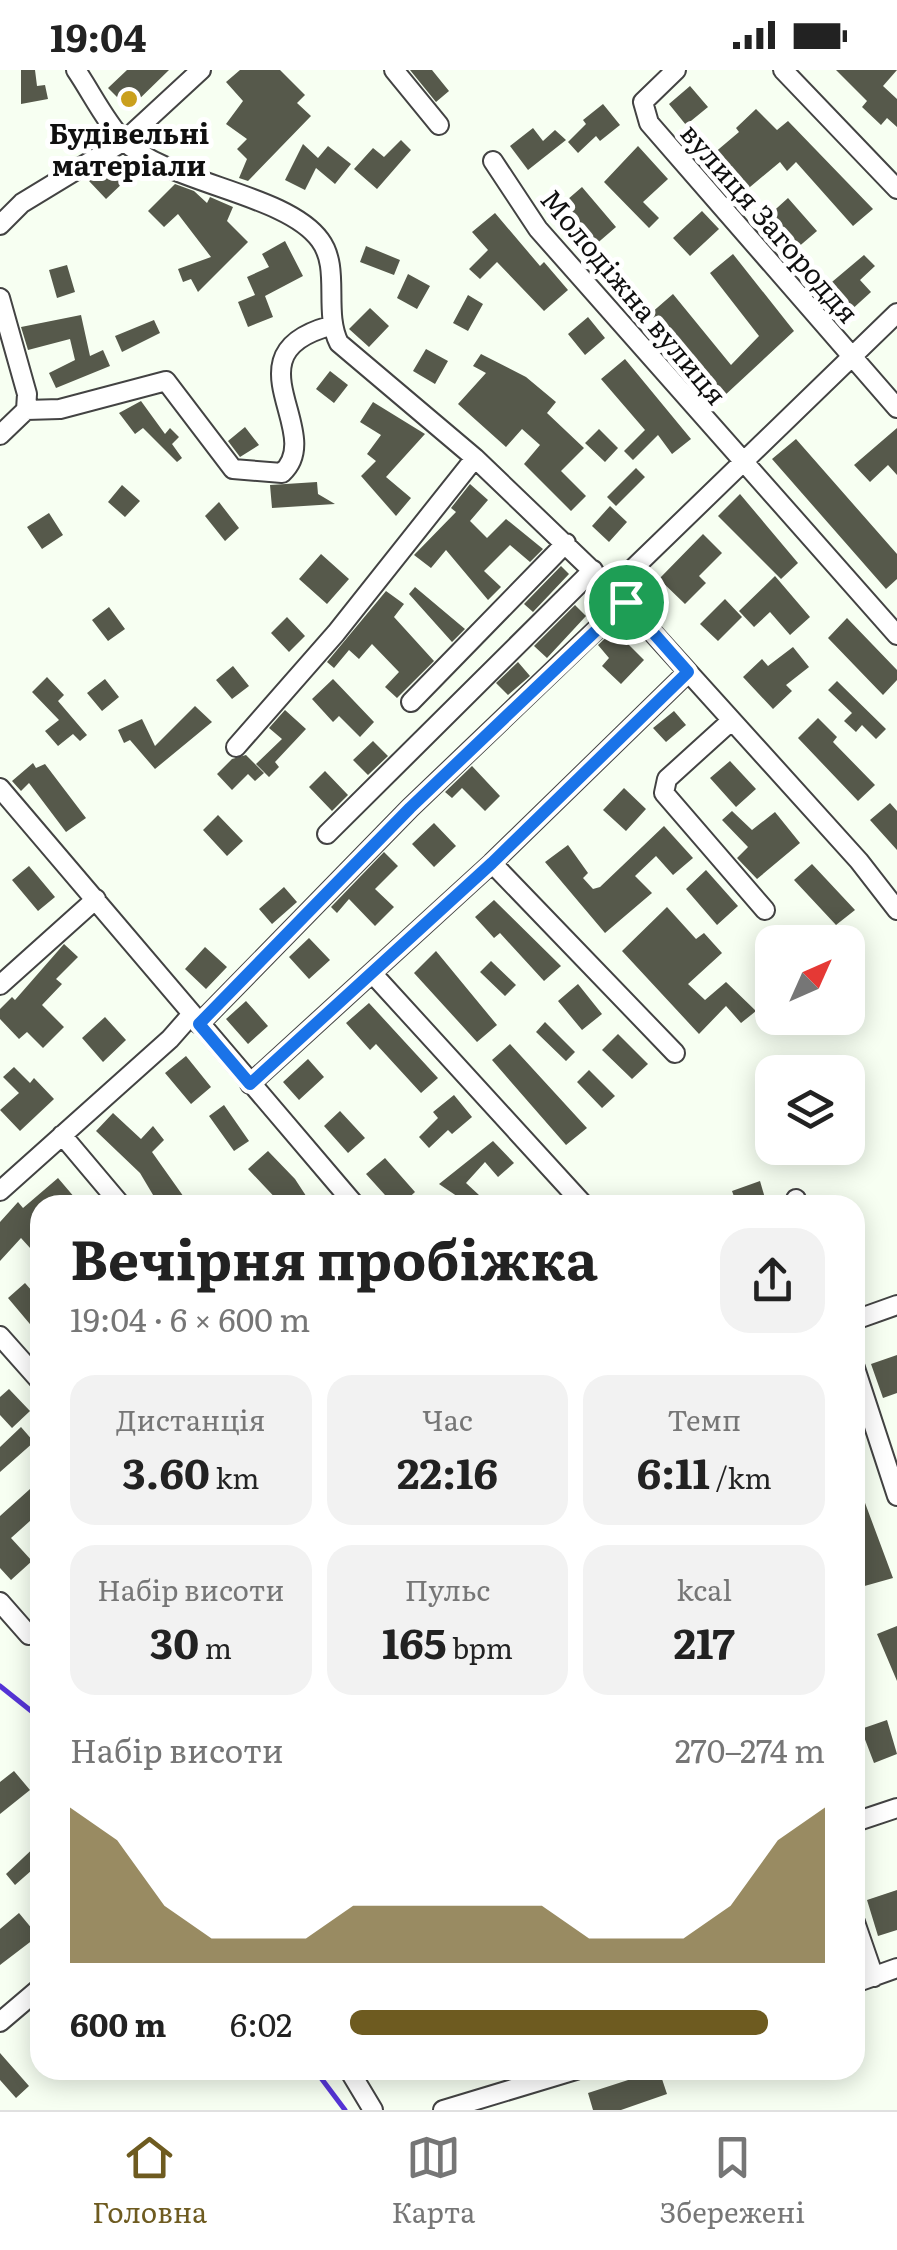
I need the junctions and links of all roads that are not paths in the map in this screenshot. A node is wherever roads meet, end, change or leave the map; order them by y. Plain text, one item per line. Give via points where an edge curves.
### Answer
1 (76, 70) edge
2 (202, 70) edge
3 (394, 70) edge
4 (676, 70) edge
5 (783, 70) edge
6 (438, 125) dead end
7 (124, 141) junction
8 (493, 162) dead end
9 (893, 176) edge
10 (0, 198) edge
11 (22, 203) junction
12 (0, 224) edge
13 (0, 298) edge
14 (897, 313) edge
15 (330, 326) junction
16 (852, 358) junction
17 (897, 408) edge
18 (26, 410) junction
19 (0, 434) edge
20 (475, 458) junction
21 (740, 462) junction
22 (234, 469) junction
23 (249, 486) dead end
24 (566, 543) junction
25 (593, 570) junction
26 (619, 596) junction
27 (897, 635) edge
28 (688, 672) junction
29 (411, 702) dead end
30 (732, 721) junction
31 (236, 747) dead end
32 (0, 788) edge
33 (326, 834) dead end
34 (492, 863) junction
35 (96, 899) junction
36 (765, 910) dead end
37 (897, 910) edge
38 (372, 973) junction
39 (0, 985) edge
40 (196, 1019) junction
41 (675, 1053) dead end
42 (250, 1084) junction
43 (62, 1135) junction
44 (0, 1190) edge
45 (113, 1195) edge
46 (346, 1195) edge
47 (575, 1195) edge
48 (897, 1305) edge
49 (865, 1316) edge
50 (0, 1336) edge
51 (30, 1370) edge
52 (865, 1398) edge
53 (897, 1496) edge
54 (0, 1602) edge
55 (30, 1634) dead end
56 (897, 1808) edge
57 (865, 1819) edge
58 (865, 1950) edge
59 (897, 1968) edge
60 (874, 1976) junction
61 (865, 1979) edge
62 (30, 1996) edge
63 (0, 2022) edge
64 (355, 2080) edge
65 (543, 2080) edge
66 (373, 2110) edge
67 (443, 2110) edge

1 - 7 street
2 - 7 street
3 - 6 street
4 - 16 street, вулиця Загороддя via 643,102 648,123
5 - 9 street
7 - 11 street
7 - 15 street via 319,237 329,264
8 - 21 street, Молодіжна вулиця via 538,229
10 - 11 street
11 - 12 street
13 - 18 street via 26,381
14 - 16 street
15 - 20 street via 344,348
15 - 22 street via 296,339 284,356 288,467 270,475
16 - 17 street, вулиця Загороддя
16 - 21 street
18 - 19 street
18 - 22 street via 60,409 166,380
20 - 24 street
20 - 31 street via 336,634
21 - 26 street
21 - 27 street, Молодіжна вулиця
22 - 23 street
24 - 25 street
24 - 29 street
25 - 26 street
25 - 33 street
26 - 28 street
26 - 40 street
28 - 30 street
28 - 34 street
30 - 36 street via 667,780 664,793
30 - 37 street
32 - 35 street
34 - 38 street
34 - 41 street
35 - 39 street
35 - 40 street
38 - 42 street
38 - 47 street
40 - 42 street
40 - 43 street
42 - 46 street
43 - 44 street
43 - 45 street
48 - 49 street
50 - 51 street
52 - 53 street
54 - 55 street
56 - 57 street
58 - 60 street
59 - 60 street
60 - 61 street
62 - 63 street
64 - 66 street
65 - 67 street

